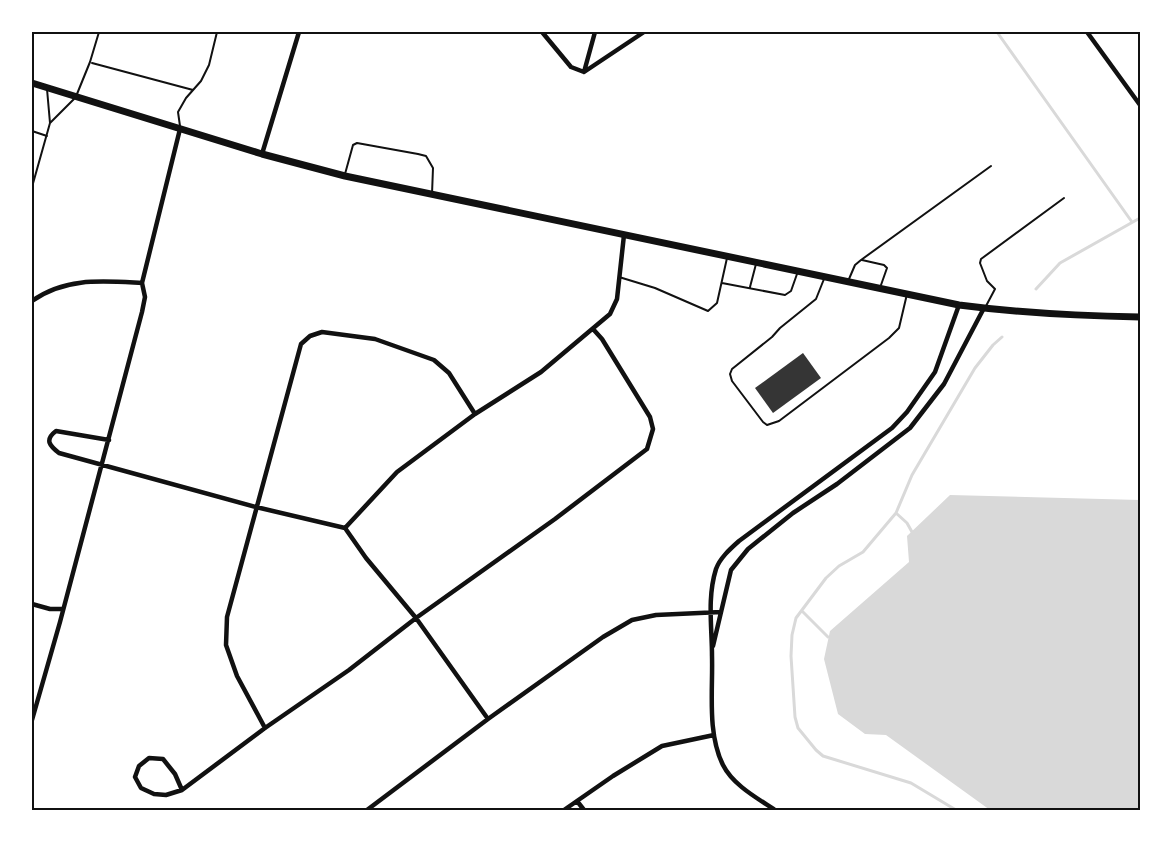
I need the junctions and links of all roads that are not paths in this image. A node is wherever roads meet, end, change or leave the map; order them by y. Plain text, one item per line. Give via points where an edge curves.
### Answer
1 (99, 32) edge
2 (217, 32) edge
3 (299, 32) edge
4 (542, 32) edge
5 (595, 32) edge
6 (644, 32) edge
7 (1087, 32) edge
8 (90, 62) junction
9 (584, 72) junction
10 (32, 83) edge
11 (46, 88) junction
12 (193, 90) junction
13 (76, 97) junction
14 (1140, 105) edge
15 (50, 123) junction
16 (180, 129) junction
17 (32, 131) edge
18 (47, 136) junction
19 (262, 154) junction
20 (991, 166) dead end
21 (345, 176) junction
22 (32, 187) edge
23 (432, 195) junction
24 (1064, 198) dead end
25 (624, 235) junction
26 (727, 256) junction
27 (861, 260) junction
28 (757, 262) junction
29 (798, 271) junction
30 (619, 277) junction
31 (825, 277) junction
32 (847, 281) junction
33 (142, 283) junction
34 (722, 283) junction
35 (750, 287) junction
36 (880, 288) junction
37 (907, 294) junction
38 (32, 301) edge
39 (959, 305) junction
40 (984, 308) junction
41 (1140, 317) edge
42 (593, 329) junction
43 (933, 376) junction
44 (944, 384) junction
45 (475, 414) junction
46 (109, 440) junction
47 (100, 464) junction
48 (256, 507) junction
49 (775, 514) junction
50 (781, 523) junction
51 (345, 528) junction
52 (32, 604) edge
53 (63, 609) junction
54 (709, 612) junction
55 (721, 612) junction
56 (416, 618) junction
57 (712, 651) junction
58 (488, 719) junction
59 (32, 720) edge
60 (265, 728) junction
61 (714, 735) junction
62 (183, 790) junction
63 (577, 801) junction
64 (367, 810) edge
65 (564, 810) edge
66 (584, 810) edge
67 (775, 810) edge

1 - 8 lane
2 - 12 lane via 209,65
3 - 19 street
4 - 9 street via 571,67
5 - 9 street
6 - 9 street
7 - 14 street
8 - 12 lane
8 - 13 lane
10 - 11 main road
11 - 13 main road
11 - 15 lane
12 - 16 lane via 178,112
13 - 15 lane
13 - 16 main road
15 - 18 lane
16 - 19 main road
16 - 33 street
17 - 18 lane
18 - 22 lane
19 - 21 main road
20 - 27 lane
21 - 23 main road
21 - 23 lane via 353,145 357,143 418,154 426,156 433,168
23 - 25 main road
24 - 40 lane via 981,259 987,281 995,289
25 - 26 main road
25 - 30 street
26 - 28 main road
26 - 34 lane
27 - 32 lane
27 - 36 lane via 887,268
28 - 29 main road
28 - 35 lane
29 - 31 main road
29 - 35 lane via 791,291 785,295
30 - 34 lane via 708,311 717,303
30 - 42 street via 617,299 610,315
31 - 32 main road
31 - 37 lane via 816,299 730,374 767,425 779,421 894,333 899,328
32 - 36 main road
33 - 38 street via 86,281 43,293
33 - 46 street via 144,305
34 - 35 lane
36 - 37 main road
37 - 39 main road
39 - 40 main road
39 - 43 street
40 - 41 main road
40 - 44 street
42 - 45 street via 541,372
42 - 56 street via 650,417 653,429 647,449
43 - 44 street
43 - 49 street via 892,428
44 - 50 street via 910,428
45 - 48 street via 449,373 434,360 375,339 322,332 310,336 297,355
45 - 51 street via 397,472
46 - 47 street
46 - 47 street via 56,431 48,441 59,453
47 - 48 street
47 - 53 street
48 - 51 street
48 - 60 street via 227,617 226,645 237,676
49 - 50 street
49 - 54 street via 723,556 716,568
50 - 55 street via 748,549 731,570
51 - 56 street
52 - 53 street
53 - 59 street
54 - 55 street
54 - 57 street
54 - 58 street via 632,620
55 - 57 street
56 - 58 street
56 - 60 street
57 - 61 street
58 - 64 street
60 - 62 street
61 - 63 street via 662,746
61 - 67 street via 724,767
62 - 62 street via 166,795 141,788 135,777 139,765 149,758 164,759
63 - 65 street
63 - 66 street

